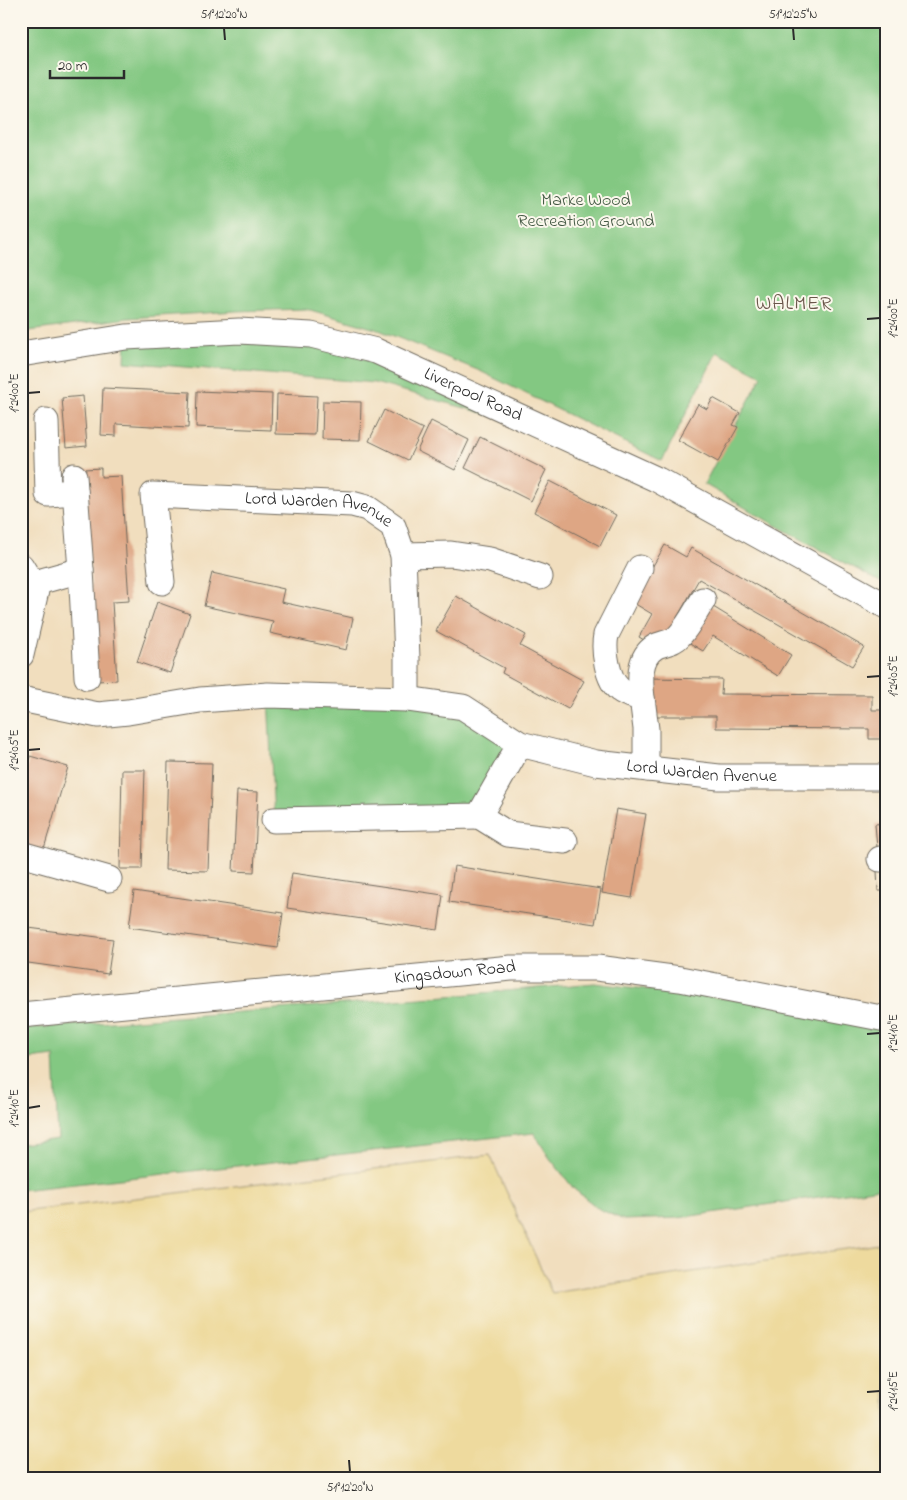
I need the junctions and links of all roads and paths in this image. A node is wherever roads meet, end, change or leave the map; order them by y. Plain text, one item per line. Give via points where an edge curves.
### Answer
1 (21, 354) edge
2 (46, 421) dead end
3 (403, 555) junction
4 (640, 568) dead end
5 (81, 570) junction
6 (26, 575) edge
7 (540, 577) dead end
8 (162, 582) dead end
9 (703, 600) dead end
10 (886, 606) edge
11 (21, 655) edge
12 (87, 677) dead end
13 (642, 698) junction
14 (21, 699) edge
15 (407, 699) junction
16 (520, 744) junction
17 (648, 769) junction
18 (886, 777) edge
19 (479, 816) junction
20 (274, 820) dead end
21 (566, 841) dead end
22 (21, 854) edge
23 (110, 879) dead end
24 (21, 1015) edge
25 (886, 1019) edge

1 - 10 street, Liverpool Road via 126,337 239,331 311,335 376,351 658,480
2 - 5 street via 48,494 74,484
3 - 7 street via 452,554 490,560
3 - 8 street, Lord Warden Avenue via 393,526 367,508 352,504 153,495
3 - 15 street, Lord Warden Avenue
4 - 13 street via 604,645 608,668 618,689
5 - 6 street
5 - 12 street
6 - 11 street via 36,591
9 - 13 street via 679,637 654,647 647,654 640,678
13 - 17 street
14 - 15 street, Lord Warden Avenue via 98,715 200,700 268,695
15 - 16 street, Lord Warden Avenue via 463,707
16 - 17 street, Lord Warden Avenue via 596,764
16 - 19 street
17 - 18 street, Lord Warden Avenue via 719,777
19 - 20 street
19 - 21 street via 508,834
22 - 23 street
24 - 25 street, Kingsdown Road via 511,968 598,968 680,979

